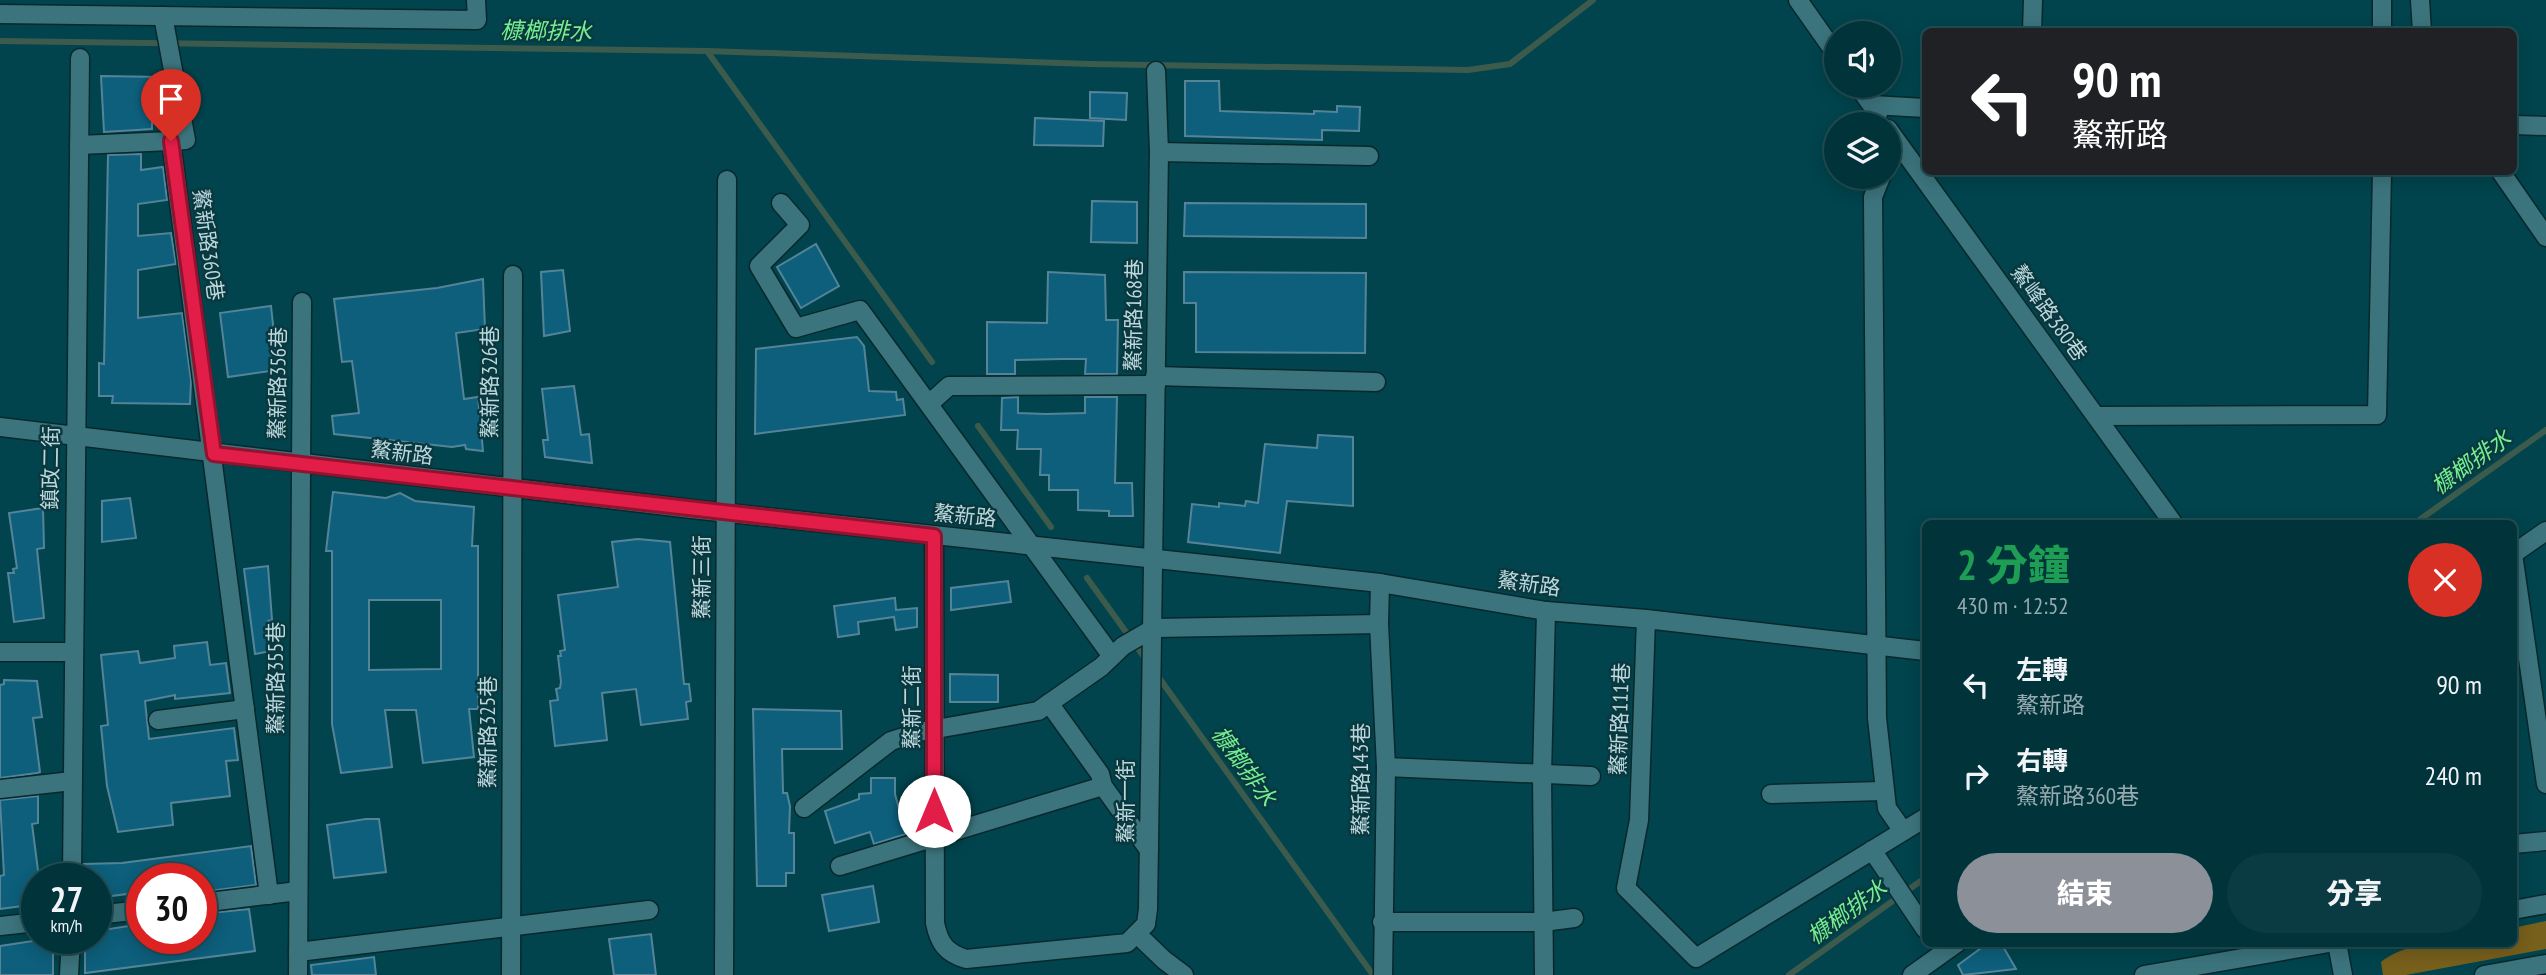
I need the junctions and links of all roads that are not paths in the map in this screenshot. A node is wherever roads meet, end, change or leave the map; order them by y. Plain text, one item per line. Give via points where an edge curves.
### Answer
1 (476, 0) edge
2 (1798, 0) edge
3 (2033, 0) edge
4 (2382, 0) edge
5 (2420, 0) edge
6 (0, 14) edge
7 (163, 16) junction
8 (2032, 28) edge
9 (2382, 28) edge
10 (2423, 28) edge
11 (1824, 37) edge
12 (80, 58) dead end
13 (1156, 71) dead end
14 (1867, 98) edge
15 (1872, 105) junction
16 (1922, 108) edge
17 (1877, 112) edge
18 (2517, 125) edge
19 (2546, 126) edge
20 (171, 141) junction
21 (79, 145) junction
22 (1901, 148) edge
23 (1159, 152) junction
24 (1369, 156) dead end
25 (2382, 175) edge
26 (2503, 175) edge
27 (727, 180) dead end
28 (1876, 189) edge
29 (781, 203) dead end
30 (2546, 237) edge
31 (513, 275) dead end
32 (302, 302) dead end
33 (1155, 381) junction
34 (1377, 382) dead end
35 (929, 404) junction
36 (2096, 416) junction
37 (0, 427) edge
38 (75, 434) junction
39 (214, 454) junction
40 (299, 464) junction
41 (512, 489) junction
42 (725, 513) junction
43 (2171, 520) edge
44 (2546, 531) edge
45 (934, 536) junction
46 (1032, 546) junction
47 (2517, 551) edge
48 (1153, 560) junction
49 (2517, 582) edge
50 (1380, 583) junction
51 (1546, 611) junction
52 (1646, 619) junction
53 (1378, 624) junction
54 (1149, 636) junction
55 (1878, 646) junction
56 (1117, 650) junction
57 (1922, 651) edge
58 (0, 652) edge
59 (72, 652) junction
60 (1049, 703) junction
61 (246, 709) junction
62 (158, 720) dead end
63 (934, 730) junction
64 (1386, 768) junction
65 (1542, 775) junction
66 (1591, 776) dead end
67 (72, 781) junction
68 (2546, 784) edge
69 (1102, 786) junction
70 (0, 789) edge
71 (1883, 792) junction
72 (1771, 794) dead end
73 (804, 808) dead end
74 (1922, 820) edge
75 (1903, 831) junction
76 (934, 838) junction
77 (2546, 841) edge
78 (2517, 845) edge
79 (1149, 850) junction
80 (1872, 850) junction
81 (72, 863) edge
82 (840, 866) dead end
83 (298, 891) junction
84 (269, 895) junction
85 (217, 901) edge
86 (2546, 904) edge
87 (2517, 909) edge
88 (649, 910) dead end
89 (1574, 918) dead end
90 (1382, 922) junction
91 (1543, 922) junction
92 (21, 924) edge
93 (511, 925) junction
94 (1922, 925) edge
95 (0, 926) edge
96 (1138, 935) junction
97 (1945, 947) edge
98 (2309, 947) edge
99 (2338, 947) edge
100 (298, 952) junction
101 (70, 954) edge
102 (2546, 964) edge
103 (2186, 972) edge
104 (69, 975) edge
105 (298, 975) edge
106 (511, 975) edge
107 (724, 975) edge
108 (1184, 975) edge
109 (1383, 975) edge
110 (1544, 975) edge
111 (1912, 975) edge
112 (2144, 975) edge
113 (2343, 975) edge
114 (2484, 975) edge

1 - 7 street via 477,20
2 - 11 street
3 - 8 street
4 - 9 street
5 - 10 street
6 - 7 street
7 - 20 street via 186,140
12 - 21 street, 鎮政二街
13 - 23 street, 鰲新路168巷
14 - 15 street, 鰲峰路380巷
15 - 16 street
15 - 17 street, 鰲峰路380巷
18 - 19 street
20 - 21 street
20 - 39 street, 鰲新路360巷
21 - 38 street, 鎮政二街
22 - 36 street, 鰲峰路380巷
23 - 24 street
23 - 33 street, 鰲新路168巷
25 - 36 street via 2377,415
26 - 30 street
27 - 42 street, 鰲新三街
28 - 55 street
29 - 35 street via 800,225 759,266 796,328 860,310
31 - 41 street, 鰲新路326巷
32 - 40 street, 鰲新路356巷
33 - 34 street
33 - 35 street via 949,386
33 - 48 street, 鰲新路168巷
35 - 46 street
36 - 43 street, 鰲峰路380巷
37 - 38 street, 鰲新路
38 - 39 street, 鰲新路
38 - 59 street, 鎮政二街
39 - 40 street, 鰲新路
39 - 61 street, 鰲新路360巷
40 - 41 street, 鰲新路
40 - 83 street, 鰲新路355巷
41 - 42 street, 鰲新路
41 - 93 street, 鰲新路325巷
42 - 45 street, 鰲新路
42 - 107 street, 鰲新三街
44 - 47 street
45 - 46 street, 鰲新路
45 - 63 street, 鰲新二街
46 - 48 street, 鰲新路
46 - 56 street
48 - 50 street, 鰲新路
48 - 54 street, 鰲新一街
49 - 68 street
50 - 51 street, 鰲新路
50 - 53 street, 鰲新路143巷
51 - 52 street, 鰲新路
51 - 65 street
52 - 55 street, 鰲新路
52 - 80 street, 鰲新路111巷 via 1639,820 1626,888 1696,958
53 - 54 street
53 - 64 street, 鰲新路143巷
54 - 56 street
54 - 79 street, 鰲新一街
55 - 57 street, 鰲新路
55 - 71 street
56 - 60 street via 1101,667
58 - 59 street
59 - 67 street, 鎮政二街
60 - 63 street via 1038,710
60 - 69 street via 1100,774
61 - 62 street
61 - 84 street, 鰲新路360巷
63 - 73 street via 891,741
63 - 76 street, 鰲新二街
64 - 65 street
64 - 90 street, 鰲新路143巷
65 - 66 street
65 - 91 street
67 - 70 street
67 - 81 street, 鎮政二街
69 - 76 street
69 - 79 street
71 - 72 street
71 - 75 street via 1887,808
74 - 75 street
75 - 80 street
76 - 82 street
76 - 96 street, 鰲新二街 via 935,923 942,946 953,955 966,959 1037,953 1127,943
77 - 78 street
79 - 96 street, 鰲新一街 via 1148,909 1146,924
80 - 94 street
83 - 84 street
83 - 100 street, 鰲新路355巷
84 - 85 street
86 - 87 street
88 - 93 street
89 - 91 street
90 - 91 street
90 - 109 street, 鰲新路143巷
91 - 110 street
92 - 95 street
93 - 100 street
93 - 106 street, 鰲新路325巷
96 - 108 street
97 - 111 street
98 - 103 street
99 - 113 street
100 - 105 street, 鰲新路355巷
101 - 104 street
102 - 114 street
103 - 112 street

